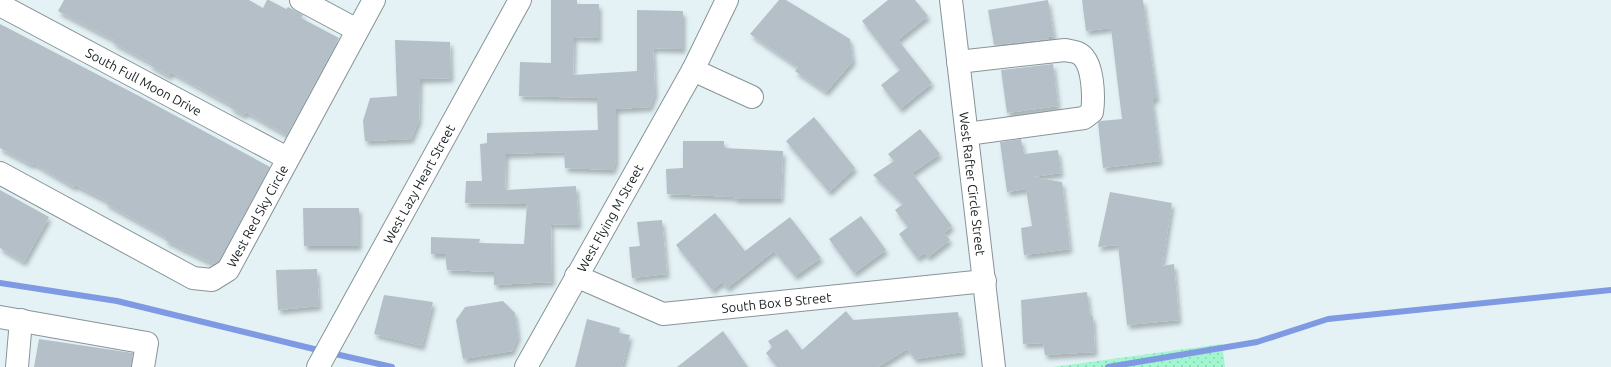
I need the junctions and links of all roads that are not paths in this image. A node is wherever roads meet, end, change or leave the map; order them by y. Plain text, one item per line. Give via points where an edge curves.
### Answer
1 (302, 0) edge
2 (374, 0) edge
3 (520, 0) edge
4 (727, 0) edge
5 (951, 0) edge
6 (0, 5) edge
7 (357, 30) junction
8 (958, 62) junction
9 (693, 70) junction
10 (752, 97) dead end
11 (967, 134) junction
12 (287, 158) junction
13 (0, 173) edge
14 (576, 276) junction
15 (985, 280) junction
16 (0, 317) edge
17 (21, 320) junction
18 (17, 367) edge
19 (143, 367) edge
20 (318, 367) edge
21 (526, 367) edge
22 (994, 367) edge

1 - 7 street
2 - 7 street, West Red Sky Circle
3 - 20 street, West Lazy Heart Street
4 - 9 street, West Flying M Street
5 - 8 street, West Rafter Circle Street
6 - 12 street, South Full Moon Drive
7 - 12 street, West Red Sky Circle
8 - 11 street, West Rafter Circle Street
8 - 11 street via 1066,50 1084,57 1091,74 1094,99 1092,112 1084,118
9 - 10 street
9 - 14 street, West Flying M Street
11 - 15 street, West Rafter Circle Street
12 - 13 street, West Red Sky Circle via 228,270 212,280 192,278
14 - 15 street, South Box B Street via 663,314
14 - 21 street, West Flying M Street
15 - 22 street, West Rafter Circle Street
16 - 17 street
17 - 18 street
17 - 19 street via 147,343

